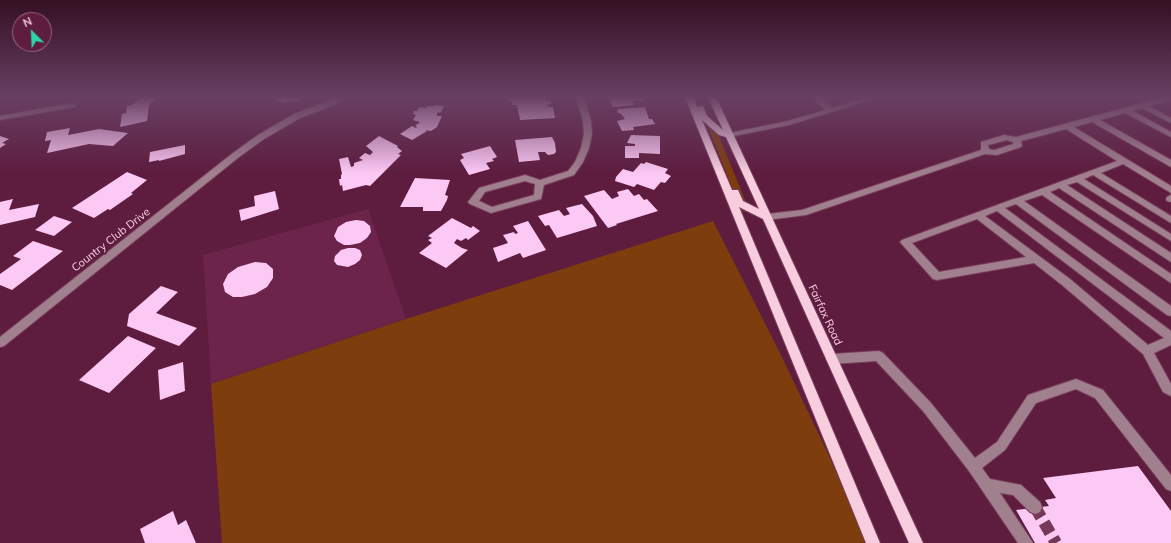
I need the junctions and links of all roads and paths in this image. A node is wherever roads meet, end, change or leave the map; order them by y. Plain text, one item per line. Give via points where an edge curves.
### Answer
1 (284, 122) edge
2 (587, 122) edge
3 (699, 122) edge
4 (710, 122) edge
5 (723, 122) edge
6 (792, 122) edge
7 (1081, 122) edge
8 (1099, 122) edge
9 (1148, 122) edge
10 (1067, 126) junction
11 (729, 135) junction
12 (1171, 135) edge
13 (1124, 161) junction
14 (716, 164) junction
15 (1171, 164) edge
16 (1094, 172) junction
17 (1077, 178) junction
18 (540, 183) junction
19 (1060, 185) junction
20 (1171, 190) edge
21 (1043, 191) junction
22 (1017, 201) junction
23 (998, 208) junction
24 (978, 215) junction
25 (767, 217) junction
26 (1171, 220) edge
27 (1171, 238) edge
28 (1171, 258) edge
29 (1035, 259) junction
30 (1171, 279) edge
31 (1171, 312) edge
32 (1169, 342) edge
33 (0, 343) edge
34 (1147, 351) junction
35 (832, 359) junction
36 (1171, 391) edge
37 (974, 467) junction
38 (986, 485) junction
39 (1171, 485) edge
40 (1035, 507) tunnel mouth
41 (873, 543) edge
42 (916, 543) edge
43 (1026, 543) edge

1 - 33 street, Country Club Drive via 236,155
2 - 18 street via 585,148 571,173
3 - 14 main road
4 - 11 main road via 722,133
5 - 11 main road, Fairfax Road
6 - 11 street
7 - 10 street
8 - 15 street
9 - 12 street
10 - 13 street
10 - 25 street via 1016,140 1018,145 994,153 985,151 803,213
11 - 25 main road, Fairfax Road
13 - 16 street
13 - 20 street
14 - 25 main road via 726,172 739,203
14 - 41 main road
16 - 17 street
16 - 26 street
17 - 19 street
17 - 27 street
18 - 18 street via 538,197 491,210 473,202 482,190 525,178
19 - 21 street
19 - 28 street
21 - 22 street
21 - 30 street
22 - 23 street
22 - 31 street
23 - 24 street
23 - 32 street
24 - 29 street
24 - 29 street via 905,242 937,276
25 - 35 main road, Fairfax Road
29 - 34 street
32 - 34 street
34 - 36 street
35 - 37 street via 879,356 928,407
35 - 42 main road, Fairfax Road
37 - 38 street
37 - 39 street via 1001,446 1032,399 1076,384 1099,394
38 - 40 street via 1016,489
38 - 43 street

